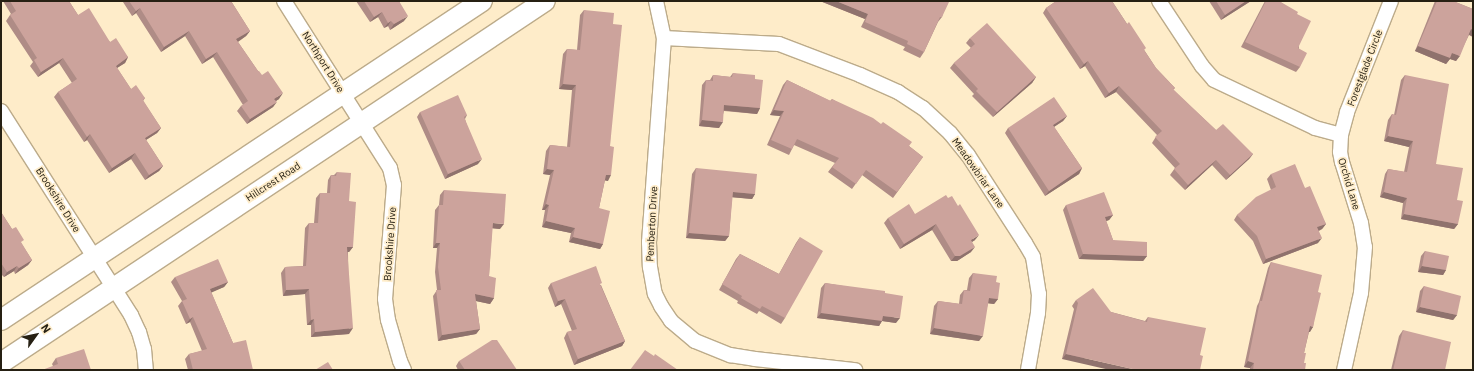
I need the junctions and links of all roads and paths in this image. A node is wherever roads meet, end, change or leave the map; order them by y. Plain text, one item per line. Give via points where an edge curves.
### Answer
1 (284, 1) edge
2 (482, 1) edge
3 (545, 1) edge
4 (656, 1) edge
5 (1159, 1) edge
6 (1391, 1) edge
7 (664, 38) junction
8 (342, 93) junction
9 (1, 111) edge
10 (362, 123) junction
11 (1341, 135) junction
12 (94, 257) junction
13 (114, 288) junction
14 (1, 320) edge
15 (1, 363) edge
16 (146, 370) edge
17 (404, 370) edge
18 (856, 370) edge
19 (1028, 370) edge
20 (1344, 370) edge

1 - 8 street, Northport Drive
2 - 8 main road
3 - 10 main road, Hillcrest Road
4 - 7 street, Pemberton Drive
5 - 11 street via 1214,80 1315,128
6 - 11 street, Forestglade Circle via 1347,112
7 - 18 street, Pemberton Drive via 649,242 651,280 661,306 671,320 695,341 730,354 756,360
7 - 19 street, Meadowbriar Lane via 778,44 860,75 898,92 923,108 950,133 968,155 1033,258 1039,294
8 - 10 street, Northport Drive
8 - 12 main road
9 - 12 street, Brookshire Drive
10 - 13 main road, Hillcrest Road
10 - 17 street, Brookshire Drive via 390,168 394,185 385,300 388,320
11 - 20 street, Orchid Lane via 1342,162 1361,223 1365,247 1361,293
12 - 13 street, Brookshire Drive
12 - 14 main road
13 - 15 main road, Hillcrest Road
13 - 16 street, Brookshire Drive via 139,332

